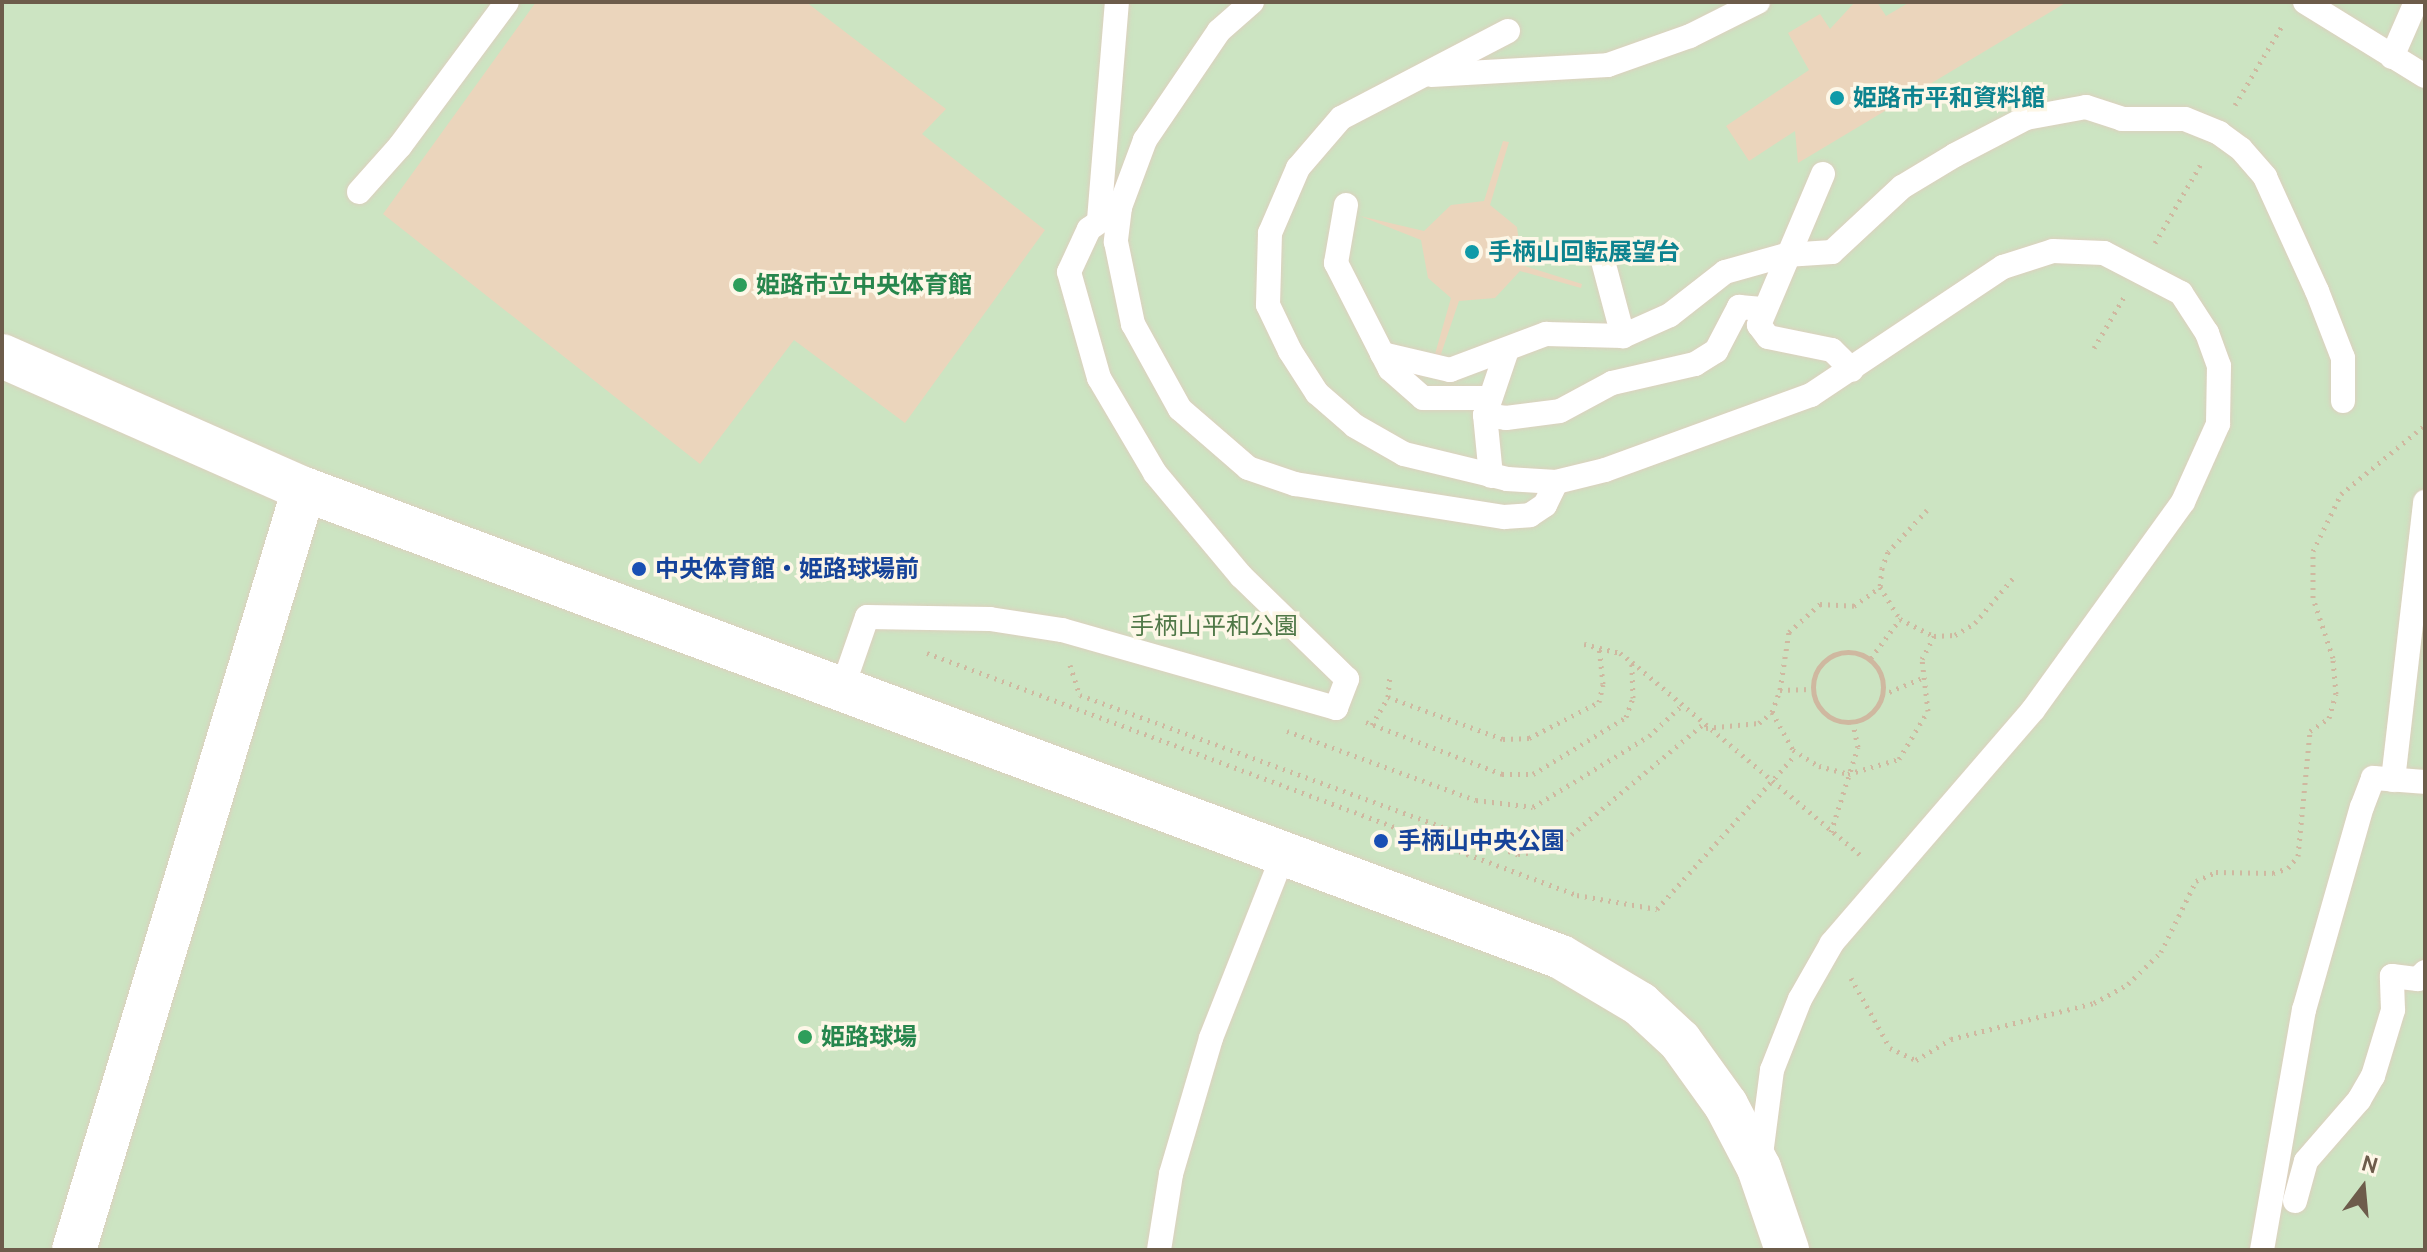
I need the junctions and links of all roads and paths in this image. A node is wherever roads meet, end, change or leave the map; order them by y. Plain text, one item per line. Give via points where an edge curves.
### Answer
1 (507, 2) edge
2 (1117, 2) edge
3 (1252, 2) edge
4 (1758, 2) edge
5 (2416, 2) edge
6 (2296, 8) edge
7 (1508, 31) dead end
8 (2392, 57) junction
9 (1425, 75) junction
10 (2425, 76) edge
11 (2219, 133) junction
12 (1823, 174) dead end
13 (359, 192) dead end
14 (1346, 205) dead end
15 (1110, 214) junction
16 (1786, 255) junction
17 (1603, 261) dead end
18 (2140, 267) junction
19 (1762, 309) junction
20 (1623, 336) junction
21 (2094, 348) dead end
22 (1507, 350) junction
23 (1382, 354) junction
24 (2, 356) edge
25 (1852, 370) junction
26 (2343, 401) dead end
27 (1486, 406) junction
28 (2425, 425) edge
29 (1491, 476) junction
30 (1556, 482) junction
31 (304, 489) junction
32 (2425, 502) edge
33 (1927, 510) dead end
34 (2014, 577) dead end
35 (1880, 587) junction
36 (1900, 619) junction
37 (862, 628) junction
38 (1062, 630) junction
39 (1934, 636) junction
40 (1584, 644) dead end
41 (1599, 647) junction
42 (1871, 658) junction
43 (1632, 662) junction
44 (1390, 676) dead end
45 (1922, 678) junction
46 (843, 686) junction
47 (1811, 689) junction
48 (1780, 690) junction
49 (1881, 695) junction
50 (1388, 697) junction
51 (1680, 707) junction
52 (1336, 708) junction
53 (1772, 712) junction
54 (1853, 723) junction
55 (1372, 725) junction
56 (1704, 727) junction
57 (1284, 730) dead end
58 (1796, 754) junction
59 (1848, 774) junction
60 (2393, 780) junction
61 (2425, 782) edge
62 (1771, 783) junction
63 (1831, 832) junction
64 (1285, 850) junction
65 (1889, 877) junction
66 (1834, 940) junction
67 (2425, 972) edge
68 (2282, 1138) junction
69 (2313, 1149) junction
70 (1759, 1168) junction
71 (2295, 1201) dead end
72 (74, 1250) edge
73 (1159, 1250) edge
74 (1787, 1250) edge
75 (2262, 1250) edge

1 - 13 lane via 400,146
2 - 15 lane
3 - 15 lane via 1219,31 1145,140
4 - 9 lane via 1690,36 1608,65
5 - 8 lane
6 - 8 lane
6 - 11 path
7 - 9 lane
8 - 10 lane
9 - 29 lane via 1341,118 1298,168 1270,233 1268,305 1317,393 1355,426 1404,454
11 - 16 lane via 2185,119 2122,119 2086,107 2041,113 1902,187 1832,252
11 - 18 path
11 - 26 lane via 2265,177 2279,206 2343,358
12 - 16 lane
14 - 23 lane via 1336,263
15 - 30 lane via 1133,324 1180,409 1248,468 1295,484 1504,517 1530,515 1545,505
15 - 52 lane via 1089,229 1069,272 1099,378 1155,473 1241,576 1347,679
16 - 19 lane
16 - 20 lane via 1714,276 1670,315
17 - 20 lane
18 - 21 path
18 - 25 lane via 2104,253 2053,251 2003,267
18 - 65 lane via 2181,293 2207,333 2219,366 2218,424 2183,502 2033,710
19 - 25 lane via 1759,325 1768,337 1832,350
19 - 27 lane via 1739,307 1716,351 1695,364 1621,380 1560,411 1506,418
20 - 22 lane via 1546,334
22 - 23 lane via 1450,370
22 - 27 lane
23 - 27 lane via 1400,382 1423,398
24 - 31 street
25 - 30 lane via 1811,395 1730,428
27 - 29 lane
28 - 66 path via 2341,494 2313,551 2313,598 2333,658 2336,694 2329,718 2310,731 2298,856 2288,868 2273,873 2216,872 2196,881 2161,952 2128,984 2094,1003 1951,1039 1916,1060 1890,1048 1867,1015
29 - 30 lane
31 - 46 street
31 - 72 street
32 - 60 lane
33 - 35 path via 1888,552
34 - 39 path via 1975,623 1955,635
35 - 36 path
35 - 48 path via 1854,606 1820,604 1789,632
36 - 39 path
36 - 42 path
37 - 38 lane via 867,617 990,619
37 - 46 lane
37 - 62 path via 1577,895 1657,909
38 - 52 lane
38 - 56 path via 1080,695 1518,854 1553,850
39 - 45 path via 1925,649
40 - 41 path
41 - 43 path
41 - 50 path via 1599,702 1541,735 1503,739
42 - 47 path via 1845,651 1820,664
42 - 49 path via 1885,683
43 - 51 path
43 - 55 path via 1633,698 1626,717 1533,774 1502,774
44 - 50 path
45 - 49 path
45 - 59 path via 1928,711 1899,759
46 - 64 street
47 - 48 path
47 - 54 path via 1825,716
48 - 53 path
49 - 54 path via 1877,710
50 - 55 path
51 - 56 path
51 - 57 path via 1649,736 1533,807 1476,800
52 - 55 path
53 - 56 path via 1759,723
53 - 58 path
54 - 59 path via 1858,747
56 - 62 path
58 - 59 path
58 - 62 path
59 - 63 path
60 - 61 lane
60 - 68 lane via 2373,778 2362,807 2304,1010
62 - 63 path
63 - 65 path
64 - 70 street via 1561,957 1616,988 1680,1041 1726,1105
64 - 73 lane via 1211,1038 1171,1174
65 - 66 lane
66 - 70 lane via 1800,999 1772,1070
67 - 69 lane via 2418,979 2392,976 2393,1010 2373,1076 2359,1100
68 - 69 lane
68 - 75 lane
69 - 71 lane
70 - 74 street

